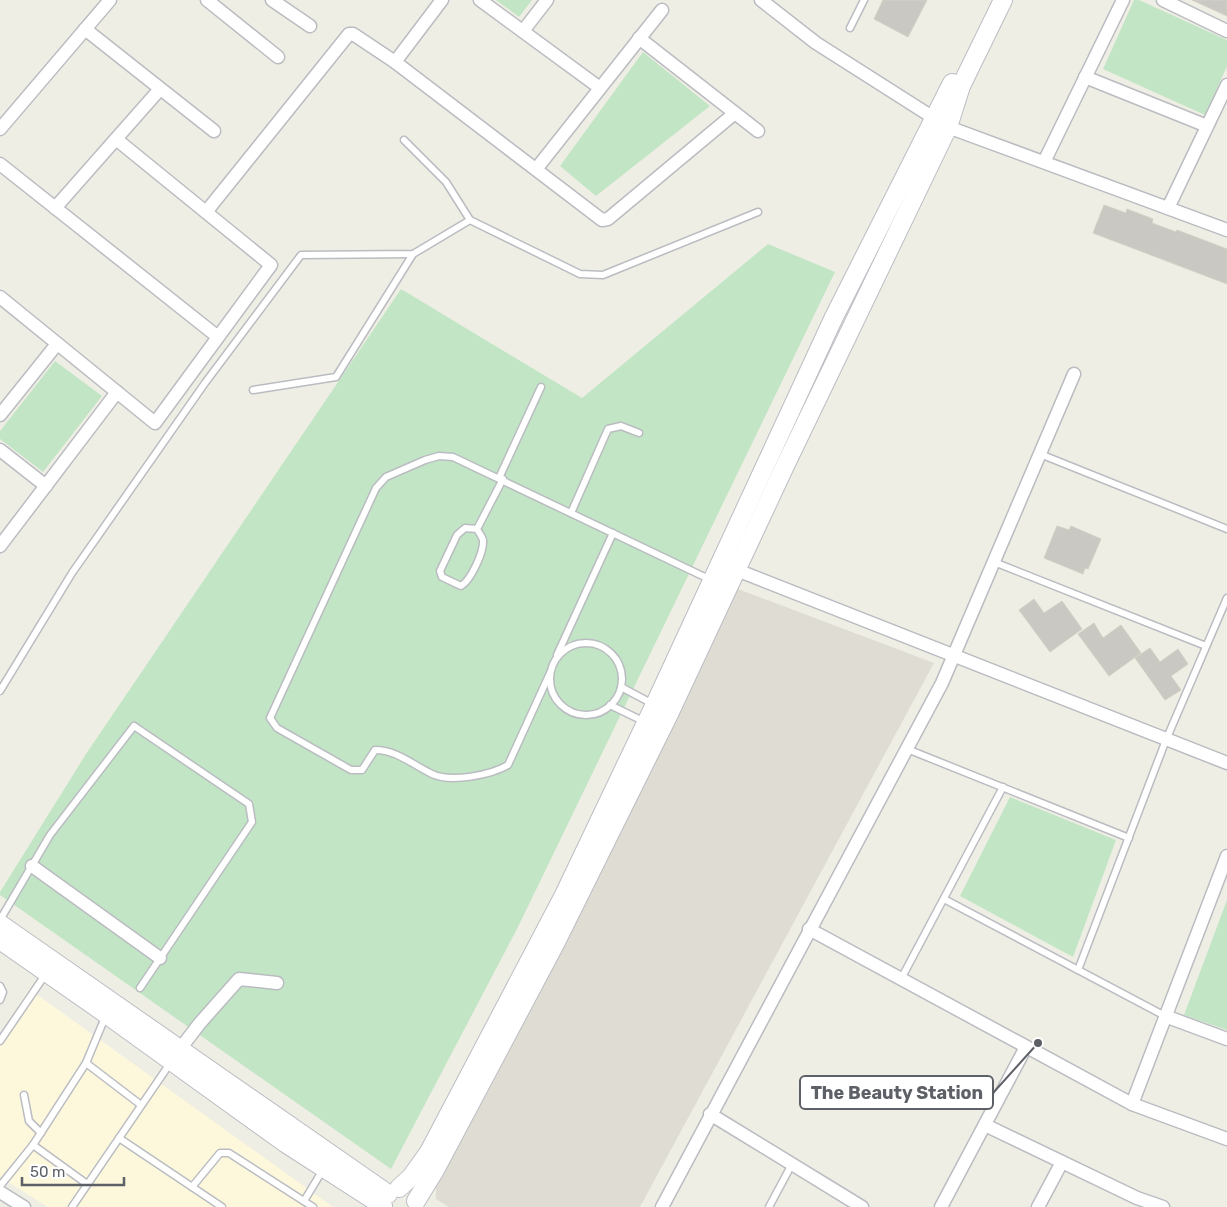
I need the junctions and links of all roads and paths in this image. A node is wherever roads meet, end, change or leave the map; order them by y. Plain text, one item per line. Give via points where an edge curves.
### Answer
1 (110, 0) edge
2 (207, 0) edge
3 (272, 0) edge
4 (442, 0) edge
5 (480, 0) edge
6 (547, 0) edge
7 (761, 0) edge
8 (864, 0) edge
9 (991, 0) edge
10 (1003, 0) edge
11 (1123, 0) edge
12 (1163, 0) edge
13 (662, 10) dead end
14 (310, 26) dead end
15 (850, 28) dead end
16 (85, 29) junction
17 (522, 31) junction
18 (1227, 31) edge
19 (639, 38) junction
20 (278, 57) dead end
21 (395, 62) junction
22 (1085, 77) junction
23 (1227, 85) edge
24 (160, 88) junction
25 (600, 88) junction
26 (735, 113) junction
27 (942, 123) junction
28 (1207, 126) junction
29 (0, 129) edge
30 (214, 131) dead end
31 (758, 131) dead end
32 (116, 139) junction
33 (404, 140) dead end
34 (1044, 162) junction
35 (0, 164) edge
36 (537, 168) junction
37 (55, 208) junction
38 (1168, 208) junction
39 (206, 212) junction
40 (758, 212) dead end
41 (470, 220) junction
42 (1227, 230) edge
43 (413, 254) junction
44 (0, 298) edge
45 (218, 337) junction
46 (57, 344) junction
47 (1074, 374) dead end
48 (541, 387) dead end
49 (253, 390) dead end
50 (117, 392) junction
51 (0, 415) edge
52 (639, 433) dead end
53 (0, 450) edge
54 (1040, 454) junction
55 (501, 478) junction
56 (46, 486) junction
57 (571, 512) junction
58 (478, 529) junction
59 (1227, 529) edge
60 (613, 533) junction
61 (0, 546) edge
62 (994, 562) junction
63 (729, 566) junction
64 (712, 580) junction
65 (729, 588) junction
66 (1227, 598) edge
67 (1206, 646) junction
68 (954, 656) junction
69 (554, 661) junction
70 (550, 673) junction
71 (621, 687) junction
72 (0, 691) edge
73 (610, 705) junction
74 (662, 708) junction
75 (654, 726) junction
76 (1166, 740) junction
77 (907, 749) junction
78 (1227, 763) edge
79 (1003, 787) junction
80 (1129, 838) junction
81 (1227, 856) edge
82 (32, 866) junction
83 (1224, 872) edge
84 (944, 899) junction
85 (0, 922) edge
86 (810, 930) junction
87 (0, 940) edge
88 (160, 958) junction
89 (51, 968) junction
90 (1078, 970) junction
91 (901, 979) junction
92 (277, 983) dead end
93 (0, 986) edge
94 (140, 988) dead end
95 (0, 1000) edge
96 (110, 1008) junction
97 (1165, 1016) junction
98 (1227, 1039) edge
99 (0, 1041) edge
100 (1026, 1047) junction
101 (176, 1055) junction
102 (86, 1064) junction
103 (24, 1096) dead end
104 (1132, 1104) junction
105 (141, 1105) junction
106 (710, 1114) junction
107 (261, 1116) junction
108 (985, 1125) junction
109 (41, 1133) junction
110 (119, 1138) junction
111 (1227, 1139) edge
112 (33, 1145) junction
113 (1062, 1162) junction
114 (792, 1164) junction
115 (324, 1168) junction
116 (87, 1184) junction
117 (0, 1186) edge
118 (192, 1187) junction
119 (0, 1192) edge
120 (388, 1199) edge
121 (304, 1201) junction
122 (847, 1203) edge
123 (416, 1204) edge
124 (24, 1207) edge
125 (72, 1207) edge
126 (222, 1207) edge
127 (313, 1207) edge
128 (662, 1207) edge
129 (769, 1207) edge
130 (862, 1207) edge
131 (941, 1207) edge
132 (1038, 1207) edge
133 (1162, 1207) edge

1 - 16 street
2 - 20 street
3 - 14 street
4 - 21 street
5 - 17 street
6 - 17 street
7 - 27 street via 816,43
8 - 15 lane
9 - 27 main road
10 - 27 main road
11 - 22 street
12 - 18 street
13 - 19 street
16 - 24 street
16 - 29 street
17 - 25 street
19 - 25 street
19 - 26 street
21 - 36 street
21 - 39 street via 354,34 345,35
22 - 28 street
22 - 34 street
23 - 28 street
24 - 30 street
24 - 32 street
25 - 36 street
26 - 31 street
26 - 36 street via 605,220 599,219
27 - 34 street
27 - 63 main road via 834,317
28 - 38 street
32 - 37 street
32 - 39 street
33 - 41 lane via 446,182
34 - 38 street
35 - 37 street
37 - 45 street
38 - 42 street
39 - 45 street via 271,265
40 - 41 lane via 603,275 580,274
41 - 43 lane
43 - 49 lane via 336,377
43 - 72 lane via 301,255 205,383 72,573
44 - 46 street
45 - 50 street via 155,422
46 - 50 street
46 - 51 street
47 - 54 street
48 - 55 lane
50 - 56 street
52 - 57 lane via 620,426 608,429
53 - 56 street
54 - 59 lane
54 - 62 street
55 - 57 lane
55 - 58 lane
55 - 70 lane via 453,457 439,456 386,477 376,488 270,718 276,728 351,770 362,770 375,750 389,750 435,775 468,777 496,772 508,765
56 - 61 street
57 - 60 lane
58 - 58 lane via 483,538 482,548 466,582 461,586 442,577 440,571 457,535 465,528
60 - 64 lane
60 - 69 lane
62 - 67 lane
62 - 68 street
63 - 64 main road
63 - 65 main road
63 - 68 street
64 - 65 lane
64 - 74 main road
65 - 74 main road
66 - 67 lane
67 - 76 lane
68 - 76 street
68 - 77 street
69 - 70 lane
69 - 71 lane via 573,645 597,645 615,657 620,668
70 - 73 lane via 555,697 574,713 596,713
71 - 73 lane
71 - 74 lane
73 - 75 lane
74 - 75 main road
75 - 120 main road via 443,1126 411,1177
75 - 123 main road via 555,944
76 - 78 street
76 - 80 lane
77 - 79 lane
77 - 86 street
79 - 80 lane
79 - 84 lane
80 - 90 lane
81 - 83 street
82 - 85 lane
82 - 88 street
82 - 88 lane via 50,835 134,726 249,804 252,822
83 - 97 street
84 - 90 lane
84 - 91 lane
85 - 89 main road
86 - 91 street
86 - 106 street
87 - 89 main road
88 - 94 lane
89 - 96 main road
89 - 99 lane
90 - 97 lane
91 - 100 street
92 - 101 street via 239,979
93 - 95 lane via 3,992
96 - 101 main road
96 - 102 lane
97 - 98 street
97 - 104 street
100 - 104 street
100 - 108 street
101 - 105 lane
101 - 107 main road
102 - 105 lane
102 - 109 lane
103 - 109 lane via 29,1121
104 - 111 street
105 - 110 lane
106 - 114 street
106 - 128 street
107 - 115 main road
107 - 120 main road
108 - 113 street
108 - 131 street
109 - 112 lane
110 - 116 lane
110 - 118 lane
112 - 116 lane
112 - 117 lane
113 - 132 street
113 - 133 street
114 - 122 street
114 - 129 lane
115 - 120 main road
115 - 121 lane
116 - 125 lane
118 - 121 lane via 220,1153 229,1153
118 - 126 lane
119 - 124 street
120 - 123 main road via 412,1194
121 - 127 lane
122 - 130 street

